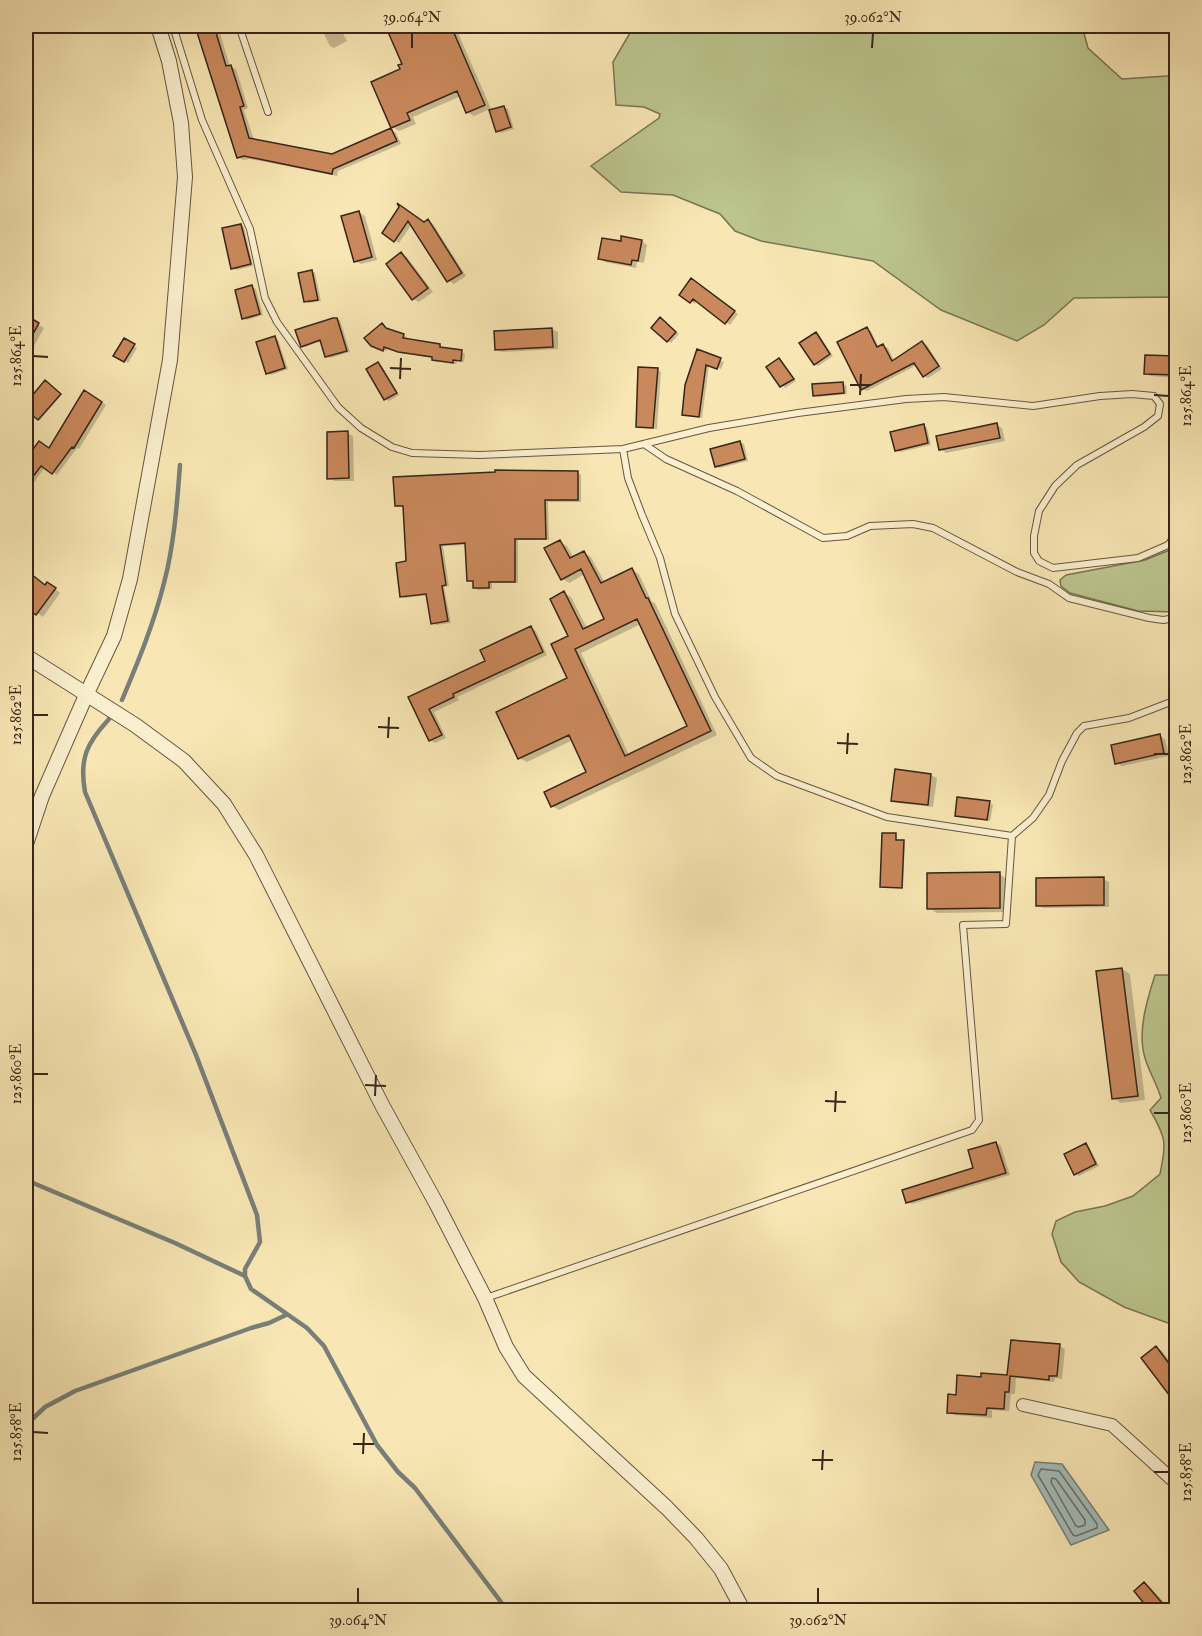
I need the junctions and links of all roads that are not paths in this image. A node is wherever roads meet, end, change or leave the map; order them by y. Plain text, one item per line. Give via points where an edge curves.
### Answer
1 (158, 26) edge
2 (173, 26) edge
3 (239, 26) edge
4 (268, 112) dead end
5 (644, 444) junction
6 (623, 449) junction
7 (1176, 536) edge
8 (1176, 618) edge
9 (26, 656) edge
10 (87, 693) junction
11 (1176, 700) edge
12 (1012, 836) junction
13 (26, 844) edge
14 (485, 1298) junction
15 (1023, 1405) dead end
16 (1176, 1483) edge
17 (743, 1611) edge

1 - 10 street via 181,123 185,177 170,360 130,579 114,636
2 - 6 lane via 202,120 250,229 265,298 277,322 338,407 361,428 392,447 412,453 480,455
3 - 4 lane
5 - 6 lane
5 - 7 lane via 709,428 906,399 944,397 1033,406 1100,396 1154,396 1160,404 1158,416 1077,465 1054,486 1039,511 1034,553 1039,561 1053,568 1138,558 1167,545
5 - 8 lane via 666,459 823,538 847,536 870,526 914,524 933,528 1017,572 1049,584 1069,598 1149,618
6 - 12 lane via 628,478 660,558 675,614 715,697 751,758 777,776 887,817
9 - 10 street
10 - 13 street via 42,795
10 - 14 street via 184,761 224,804 256,855
11 - 12 lane via 1130,718 1084,726 1034,818
12 - 14 lane via 1006,924 963,925 979,1120 972,1130
14 - 17 street via 506,1347 524,1376 696,1538 721,1569
15 - 16 street via 1112,1425

